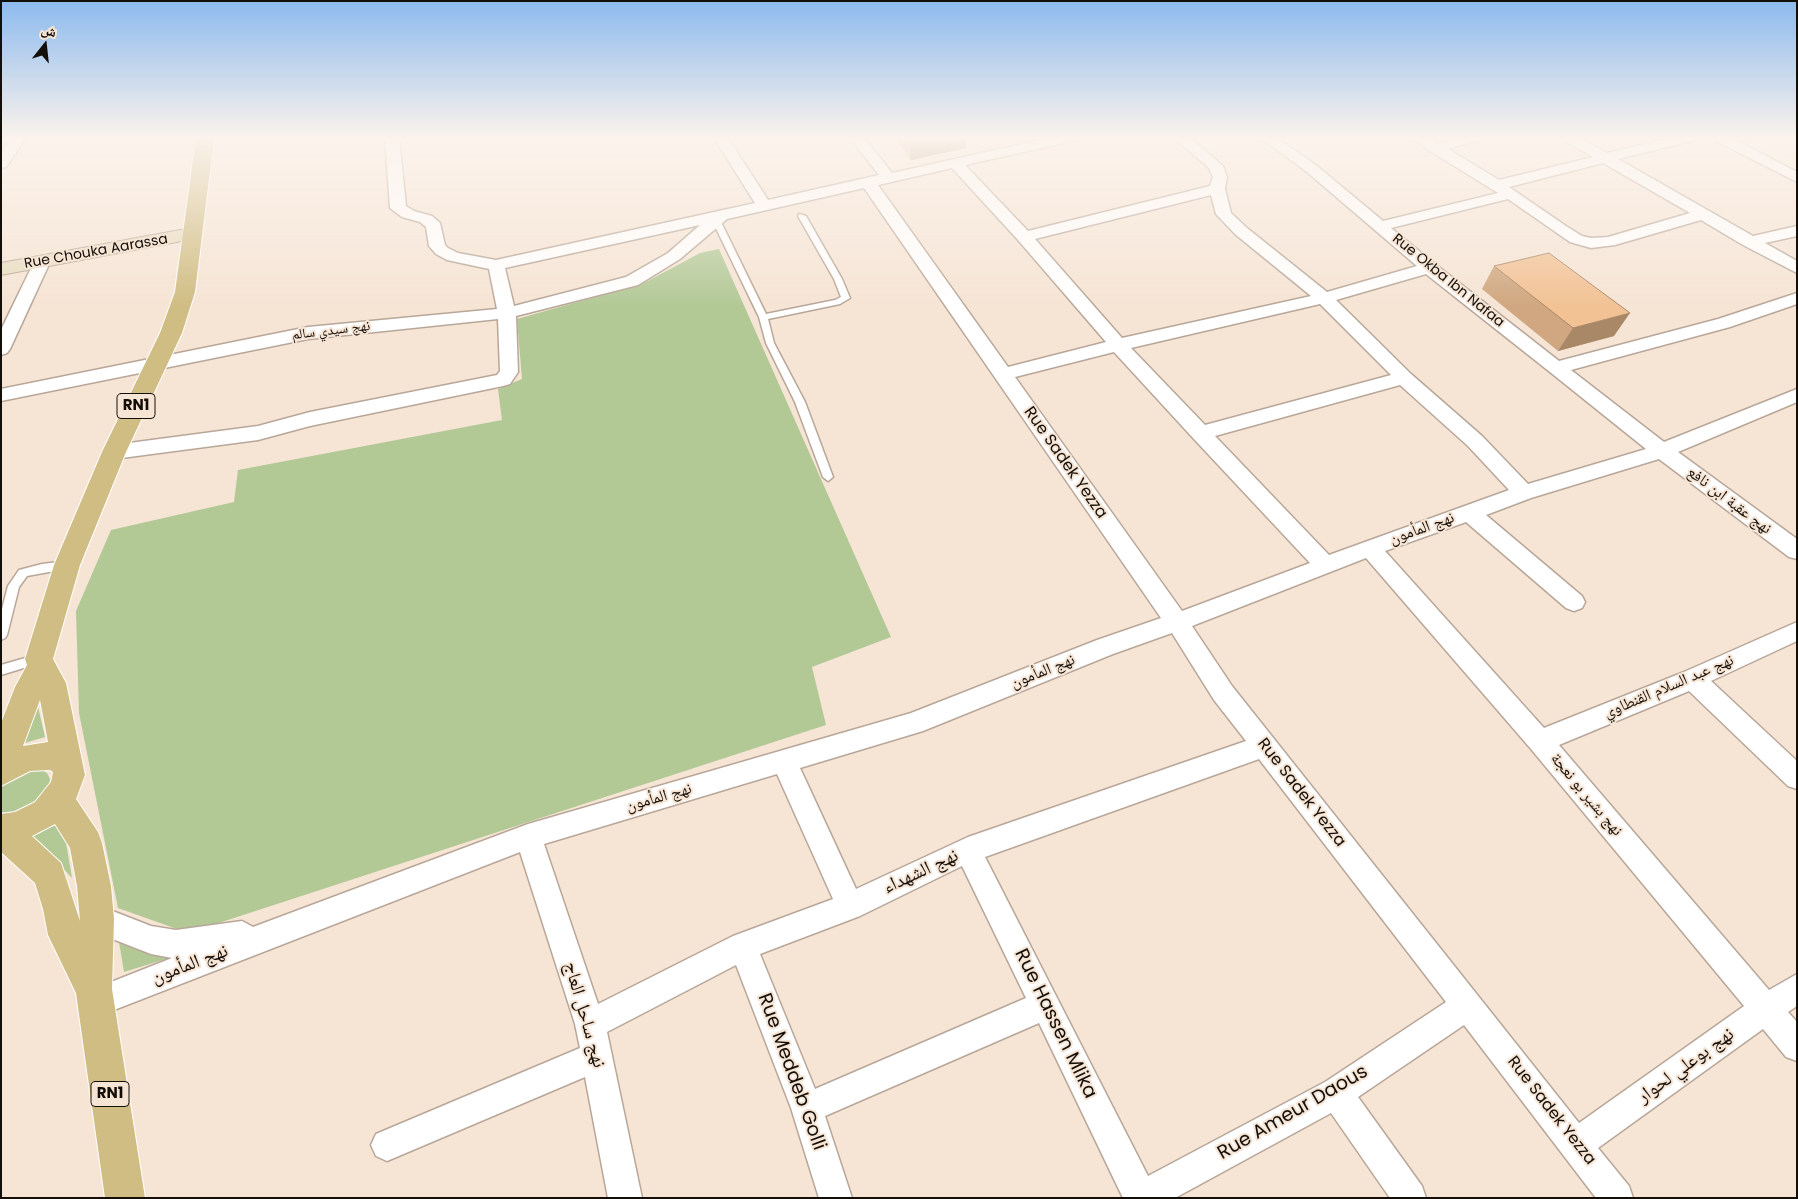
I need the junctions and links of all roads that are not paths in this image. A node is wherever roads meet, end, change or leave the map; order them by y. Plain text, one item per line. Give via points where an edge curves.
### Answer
1 (197, 194) edge
2 (397, 194) edge
3 (757, 194) edge
4 (814, 194) edge
5 (876, 194) edge
6 (984, 194) edge
7 (1197, 194) edge
8 (1218, 194) edge
9 (1342, 194) edge
10 (1487, 194) edge
11 (1511, 194) edge
12 (1669, 194) edge
13 (764, 205) junction
14 (731, 212) junction
15 (1703, 214) junction
16 (802, 216) dead end
17 (716, 220) junction
18 (1380, 226) junction
19 (1797, 230) edge
20 (191, 234) junction
21 (1024, 237) junction
22 (1749, 242) junction
23 (42, 262) junction
24 (496, 265) junction
25 (1429, 268) junction
26 (1797, 268) edge
27 (1, 269) edge
28 (1324, 298) junction
29 (1797, 298) edge
30 (507, 313) junction
31 (763, 317) junction
32 (1118, 345) junction
33 (1, 349) edge
34 (157, 364) junction
35 (1556, 368) junction
36 (1002, 374) junction
37 (1404, 378) junction
38 (1, 395) edge
39 (1793, 401) edge
40 (1200, 434) junction
41 (1662, 451) junction
42 (114, 452) junction
43 (828, 477) dead end
44 (1524, 493) junction
45 (1469, 512) junction
46 (1370, 548) junction
47 (1797, 551) edge
48 (67, 565) junction
49 (1325, 565) junction
50 (1574, 602) dead end
51 (1177, 622) junction
52 (1797, 631) edge
53 (1, 634) edge
54 (41, 662) junction
55 (1, 670) edge
56 (1692, 678) junction
57 (1540, 741) junction
58 (1264, 746) junction
59 (784, 761) junction
60 (1, 763) edge
61 (67, 765) junction
62 (1, 772) edge
63 (1797, 778) edge
64 (58, 800) junction
65 (1, 830) edge
66 (528, 836) junction
67 (968, 850) junction
68 (850, 906) junction
69 (97, 919) junction
70 (283, 928) junction
71 (743, 946) junction
72 (1797, 989) edge
73 (95, 996) junction
74 (1046, 1005) junction
75 (1467, 1005) junction
76 (1765, 1009) junction
77 (590, 1024) junction
78 (1797, 1046) edge
79 (597, 1056) junction
80 (1336, 1093) junction
81 (807, 1108) junction
82 (1577, 1144) junction
83 (387, 1145) dead end
84 (125, 1198) edge
85 (625, 1198) edge
86 (836, 1198) edge
87 (1141, 1198) edge
88 (1410, 1198) edge
89 (1617, 1198) edge

1 - 20 main road, RN1
2 - 24 street via 398,208 426,219 434,226 437,246 442,251
3 - 13 street
4 - 13 street
5 - 36 street, Rue Sadek Yezza
6 - 21 street
7 - 21 street
8 - 28 street via 1224,214 1241,231
9 - 18 street, Rue Okba Ibn Nafaa
10 - 18 street
11 - 15 street via 1576,239 1591,243 1609,242
12 - 15 street
13 - 14 street
14 - 17 street, نهج سيدي سالم
14 - 24 street
15 - 22 street
16 - 31 lane via 846,298
17 - 30 street, نهج سيدي سالم via 674,256 632,282
17 - 31 lane
18 - 25 street, Rue Okba Ibn Nafaa
19 - 22 street
20 - 23 main road, Rue Chouka Aarassa
20 - 34 main road, RN1 via 185,292
21 - 32 street
22 - 26 street
23 - 27 main road, Rue Chouka Aarassa
23 - 33 street
24 - 30 street
25 - 28 street
25 - 35 street, Rue Okba Ibn Nafaa
28 - 32 street
28 - 37 street
29 - 35 street via 1724,323
30 - 34 street, نهج سيدي سالم via 308,333
30 - 42 street via 508,372 507,377 498,382 310,419 258,433
31 - 43 lane via 770,343 800,402
32 - 36 street
32 - 40 street
34 - 38 street, نهج سيدي سالم
34 - 42 main road, RN1
35 - 41 street, Rue Okba Ibn Nafaa
36 - 51 street, Rue Sadek Yezza
37 - 40 street
37 - 44 street via 1475,441
39 - 41 street, نهج المأمون
40 - 49 street
41 - 44 street, نهج المأمون
41 - 47 street, نهج عقبة ابن نافع
42 - 48 main road, RN1
44 - 45 street, نهج المأمون
45 - 46 street, نهج المأمون
45 - 50 street
46 - 49 street, نهج المأمون
46 - 57 street, نهج بشير بو نعجة
48 - 53 lane via 23,573 14,586
48 - 54 main road, RN1
49 - 51 street, نهج المأمون
51 - 58 street, Rue Sadek Yezza via 1223,693
51 - 59 street, نهج المأمون via 914,723
52 - 56 street, نهج عبد السلام القنطاوي
54 - 55 lane
54 - 60 main road, RN1
54 - 61 main road, RN1 via 51,683
56 - 57 street, نهج عبد السلام القنطاوي
56 - 63 street
57 - 76 street, نهج بشير بو نعجة
58 - 67 street, نهج الشهداء
58 - 75 street, Rue Sadek Yezza
59 - 66 street, نهج المأمون
59 - 68 street
61 - 62 main road via 60,759 38,756 24,759
61 - 64 main road, RN1 via 66,787
64 - 65 main road, RN1 via 30,821
64 - 69 main road, RN1 via 86,843
65 - 73 main road, RN1 via 49,874 65,935
66 - 70 street, نهج المأمون
66 - 77 street, نهج ساحل العاج
67 - 68 street, نهج الشهداء
67 - 74 street, Rue Hassen Mlika
68 - 71 street, نهج الشهداء
69 - 70 street, نهج المأمون via 151,940 176,944
69 - 73 main road, RN1
70 - 73 street, نهج المأمون
71 - 77 street, نهج الشهداء
71 - 81 street, Rue Meddeb Golli
72 - 76 street, نهج بوعلي لحوار
73 - 84 main road, RN1
74 - 81 street
74 - 87 street, Rue Hassen Mlika
75 - 80 street, Rue Ameur Daous
75 - 82 street, Rue Sadek Yezza
76 - 78 street, نهج بشير بو نعجة
76 - 82 street, نهج بوعلي لحوار
77 - 79 street, نهج ساحل العاج
79 - 83 street
79 - 85 street, نهج ساحل العاج
80 - 87 street, Rue Ameur Daous
80 - 88 street
81 - 86 street, Rue Meddeb Golli
82 - 89 street, Rue Sadek Yezza

